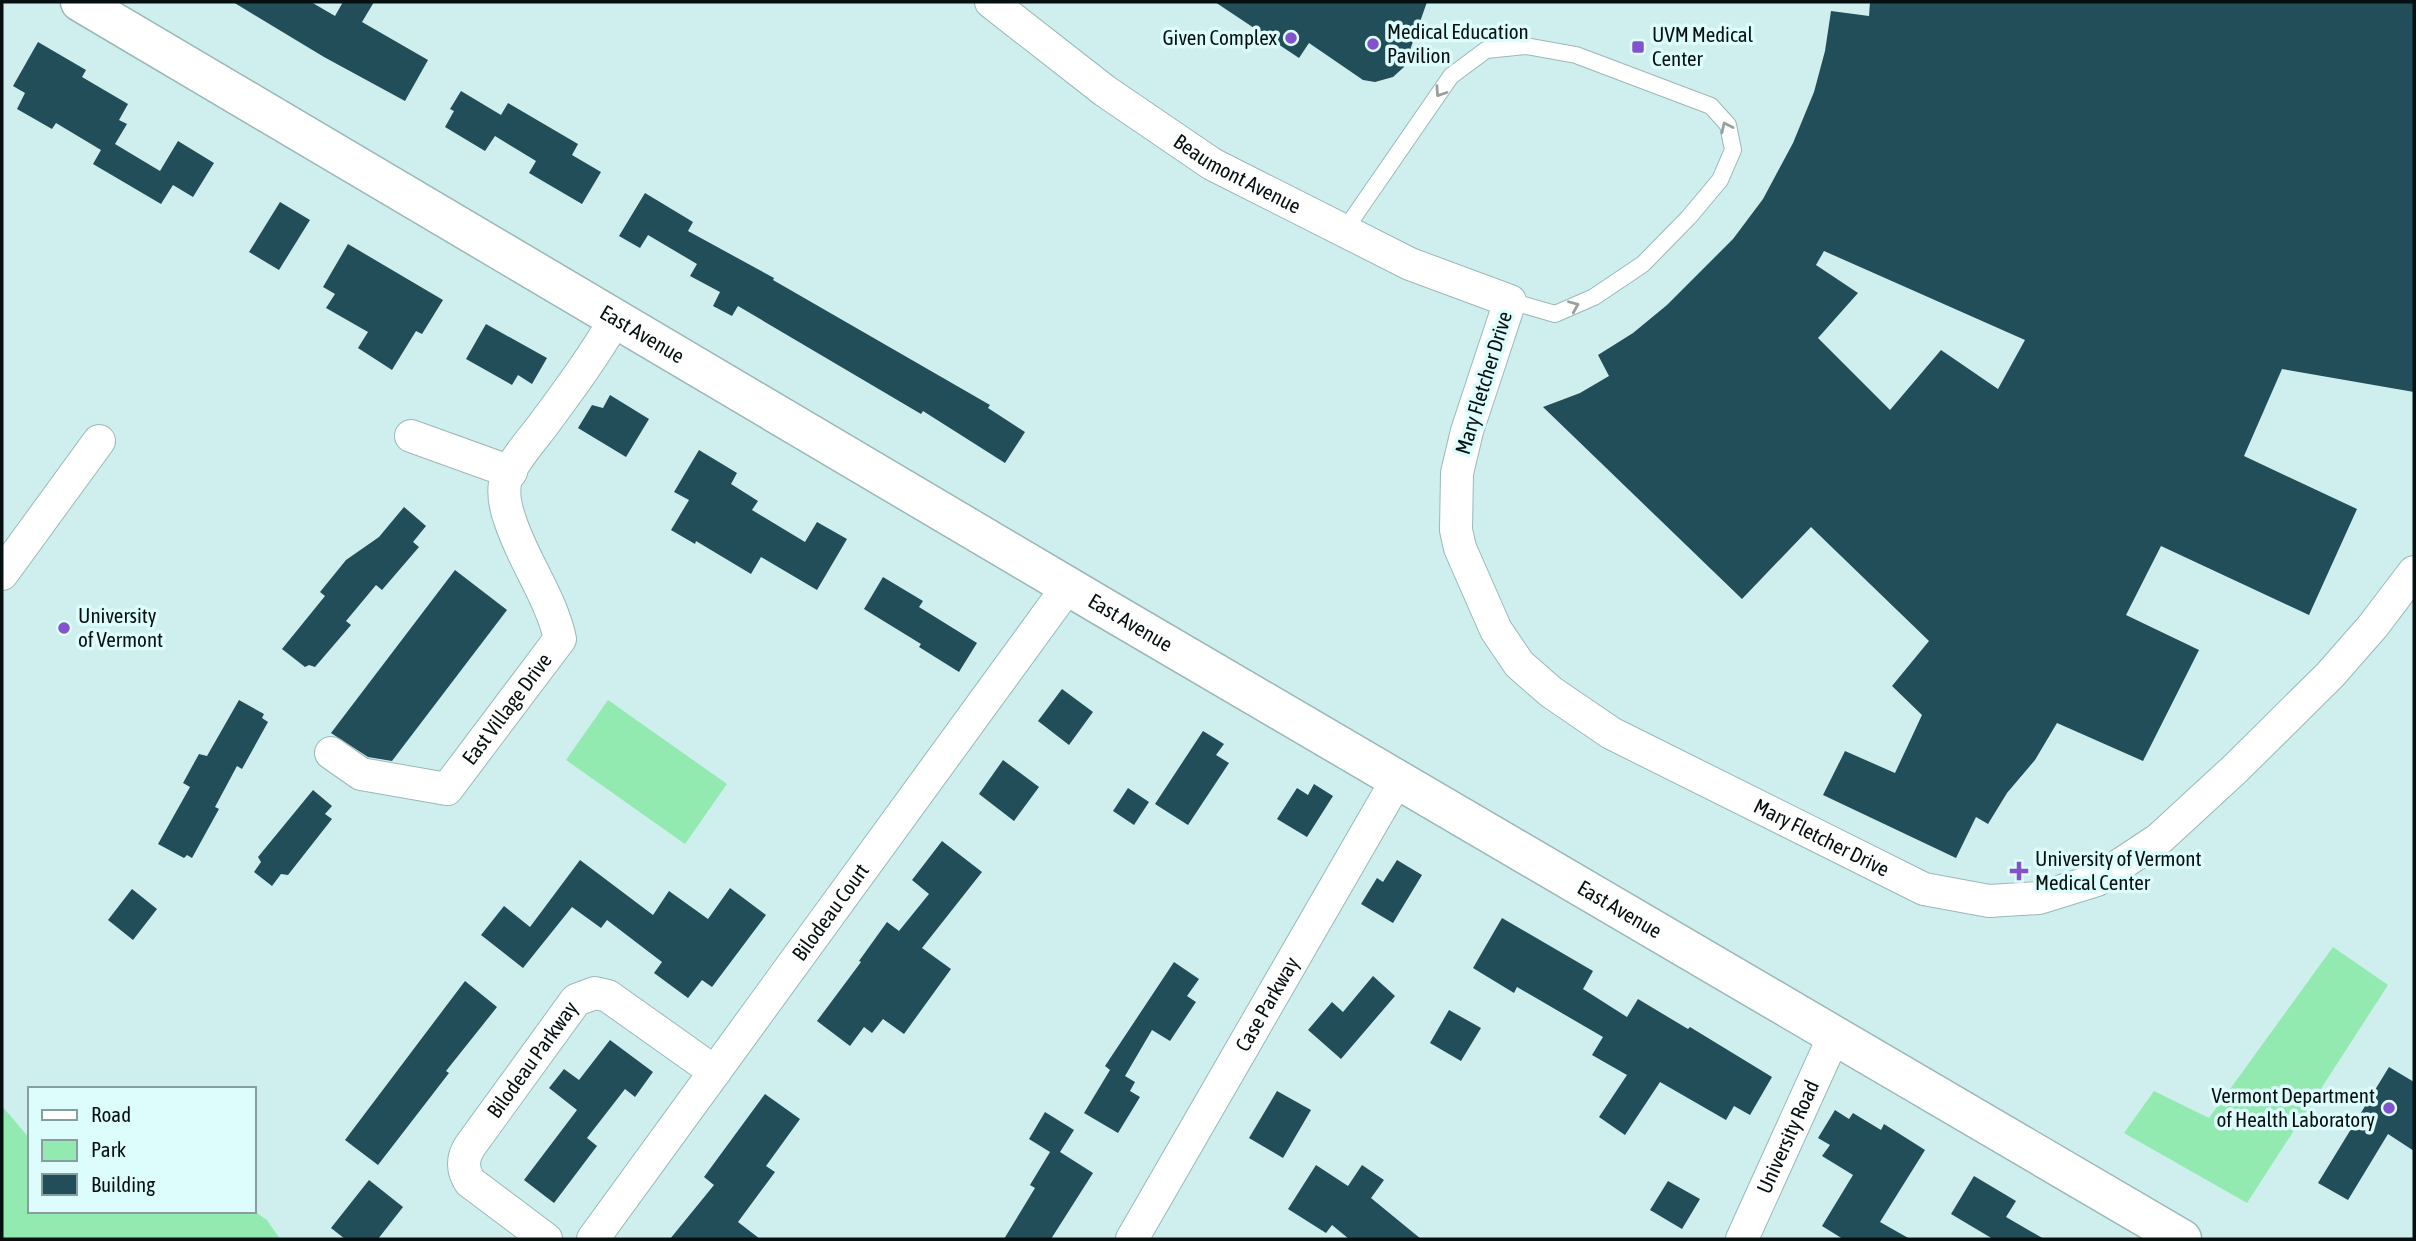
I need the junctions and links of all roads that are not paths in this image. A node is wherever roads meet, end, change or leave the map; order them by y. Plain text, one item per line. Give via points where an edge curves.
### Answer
1 (80, 2) edge
2 (991, 2) edge
3 (1344, 230) junction
4 (1510, 301) junction
5 (616, 318) junction
6 (411, 436) dead end
7 (99, 441) dead end
8 (511, 472) junction
9 (2414, 572) edge
10 (2, 574) edge
11 (1069, 585) junction
12 (331, 753) dead end
13 (1398, 778) junction
14 (1835, 1037) junction
15 (715, 1072) junction
16 (1142, 1237) edge
17 (545, 1239) edge
18 (593, 1239) edge
19 (1742, 1239) edge
20 (2182, 1239) edge

1 - 5 main road, East Avenue
2 - 3 street, Beaumont Avenue via 1105,90 1212,164
3 - 4 street, Beaumont Avenue via 1410,264
4 -> 3 lane via 1555,314 1594,297 1643,264 1720,180 1733,150 1728,125 1711,106 1576,55 1526,46 1486,50 1451,76
4 - 9 street, Mary Fletcher Drive via 1457,473 1457,530 1496,630 1519,664 1611,733 1924,889 1989,901 2039,898 2108,873 2160,839 2235,769 2330,675
5 - 8 street, East Village Drive
5 - 11 main road, East Avenue
6 - 8 street
7 - 10 street
8 - 12 street, East Village Drive via 505,482 510,520 560,639 447,789 361,774
11 - 13 main road, East Avenue
11 - 15 street, Bilodeau Court
13 - 14 main road, East Avenue
13 - 16 street, Case Parkway
14 - 19 street, University Road
14 - 20 main road, East Avenue
15 - 17 street, Bilodeau Parkway via 608,996 595,993 576,1000 464,1157 470,1182
15 - 18 street, Bilodeau Court

